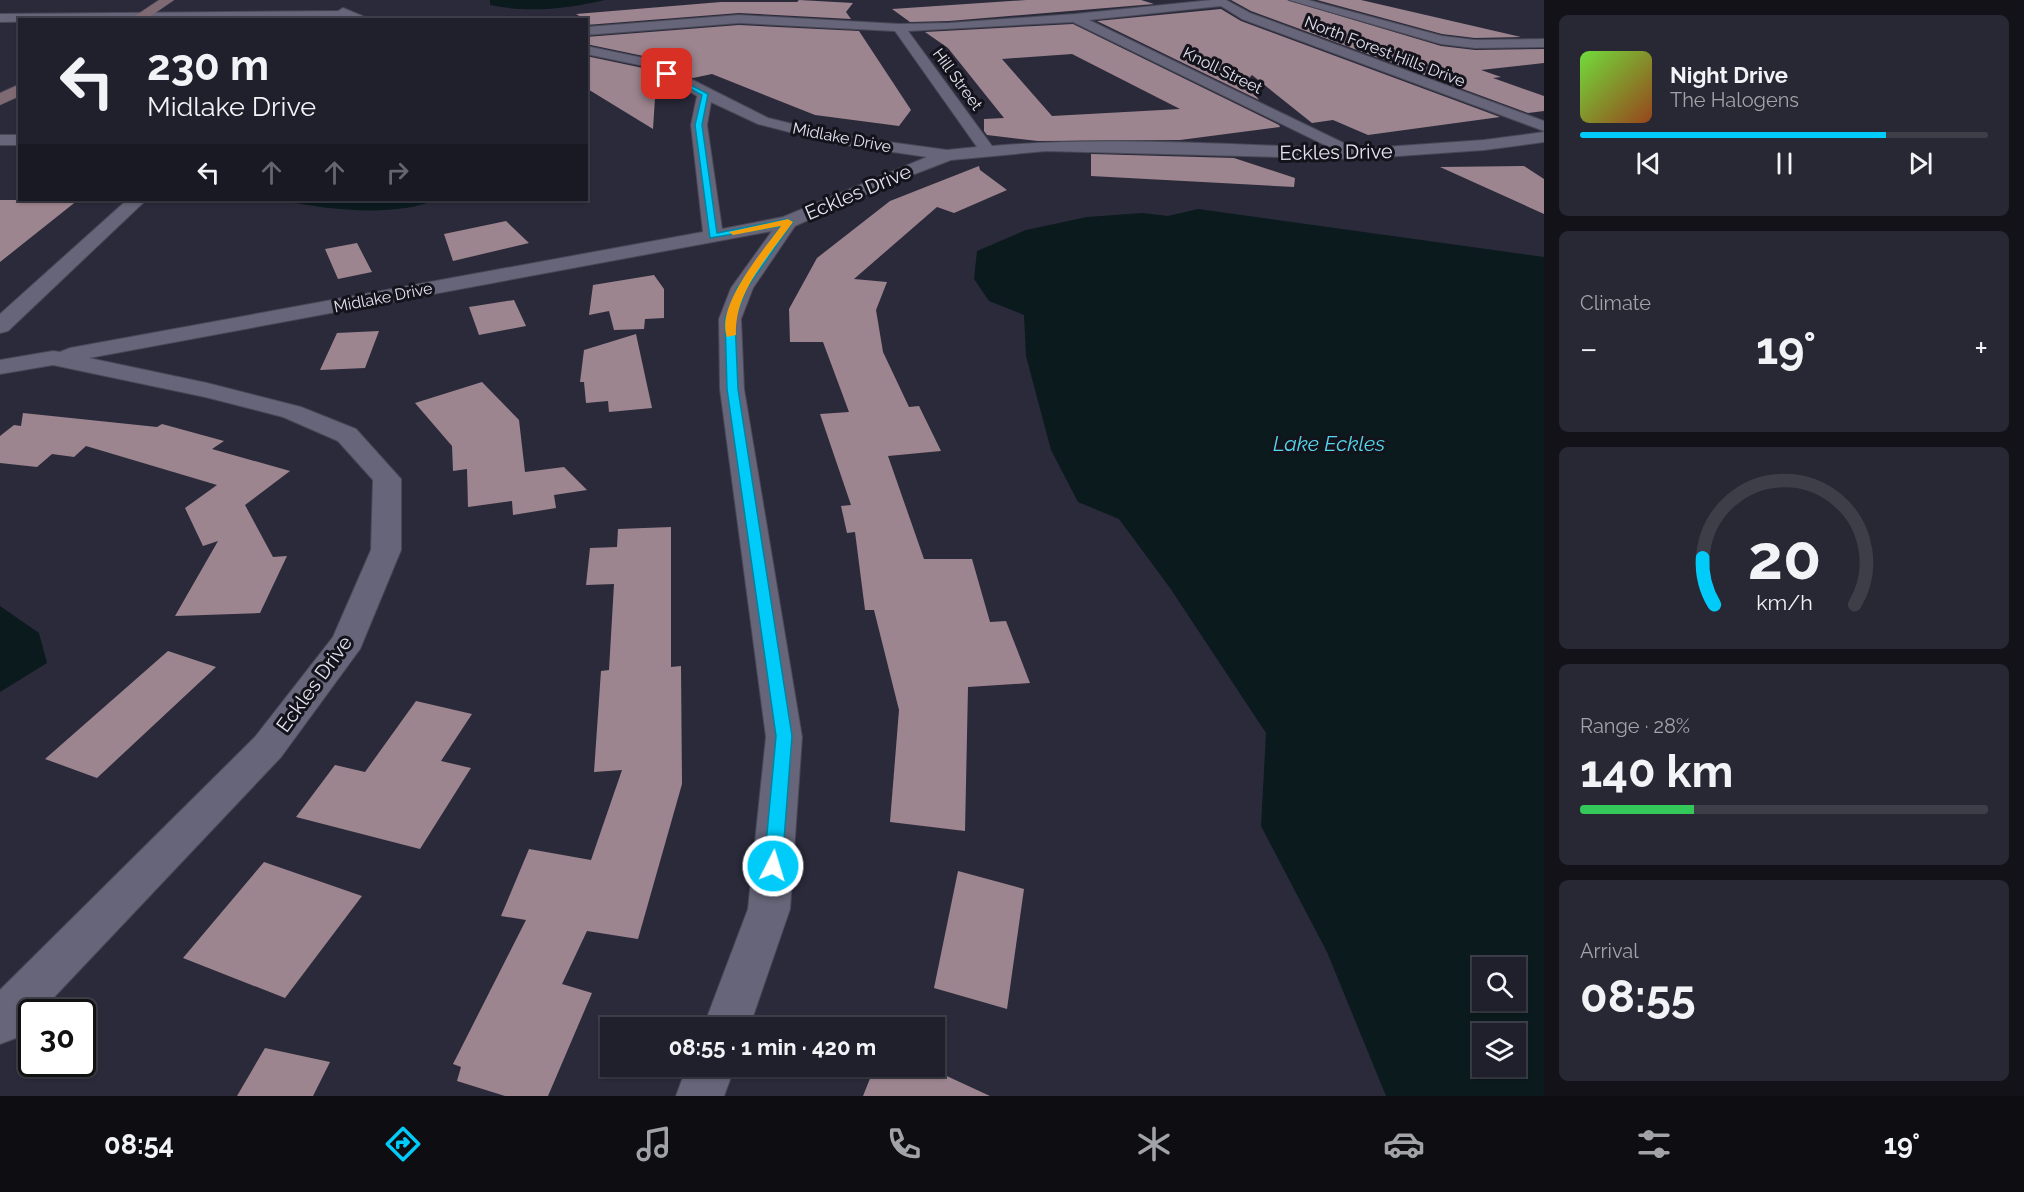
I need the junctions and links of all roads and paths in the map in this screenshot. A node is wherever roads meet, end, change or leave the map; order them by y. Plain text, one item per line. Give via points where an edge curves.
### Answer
1 (168, 0) edge
2 (359, 0) edge
3 (1295, 0) edge
4 (1220, 1) edge
5 (340, 16) edge
6 (0, 18) edge
7 (137, 18) edge
8 (1076, 18) junction
9 (899, 28) junction
10 (588, 31) edge
11 (1544, 43) edge
12 (588, 50) edge
13 (18, 90) edge
14 (705, 94) junction
15 (0, 100) edge
16 (1544, 126) edge
17 (1544, 137) edge
18 (0, 140) edge
19 (18, 140) edge
20 (988, 152) junction
21 (1356, 154) junction
22 (948, 155) junction
23 (136, 201) edge
24 (788, 222) junction
25 (713, 236) junction
26 (0, 326) edge
27 (53, 358) junction
28 (0, 367) edge
29 (730, 1017) edge
30 (0, 1022) edge
31 (707, 1077) edge
32 (700, 1096) edge

1 - 7 street
2 - 5 street
3 - 11 street via 1441,40 1475,44
4 - 8 street
4 - 16 street, North Forest Hills Drive via 1246,16
5 - 7 street
6 - 7 street
8 - 9 street
8 - 21 street, Knoll Street
9 - 10 street via 739,19
9 - 20 street, Hill Street
12 - 14 street, Midlake Drive via 648,63
13 - 15 street
14 - 22 street, Midlake Drive via 762,121 838,140
14 - 25 street via 699,125
17 - 21 street, Eckles Drive
18 - 19 street
20 - 21 street, Eckles Drive via 1046,146 1126,146
20 - 22 street, Eckles Drive
22 - 24 street, Eckles Drive
23 - 26 street
24 - 25 street, Midlake Drive
24 - 29 street, Eckles Drive via 742,288 730,319 732,389 784,736 769,909
25 - 27 street, Midlake Drive
27 - 28 street, Eckles Drive
27 - 30 street, Eckles Drive via 292,412 347,435 387,479 386,550 348,641 268,747
31 - 32 street

